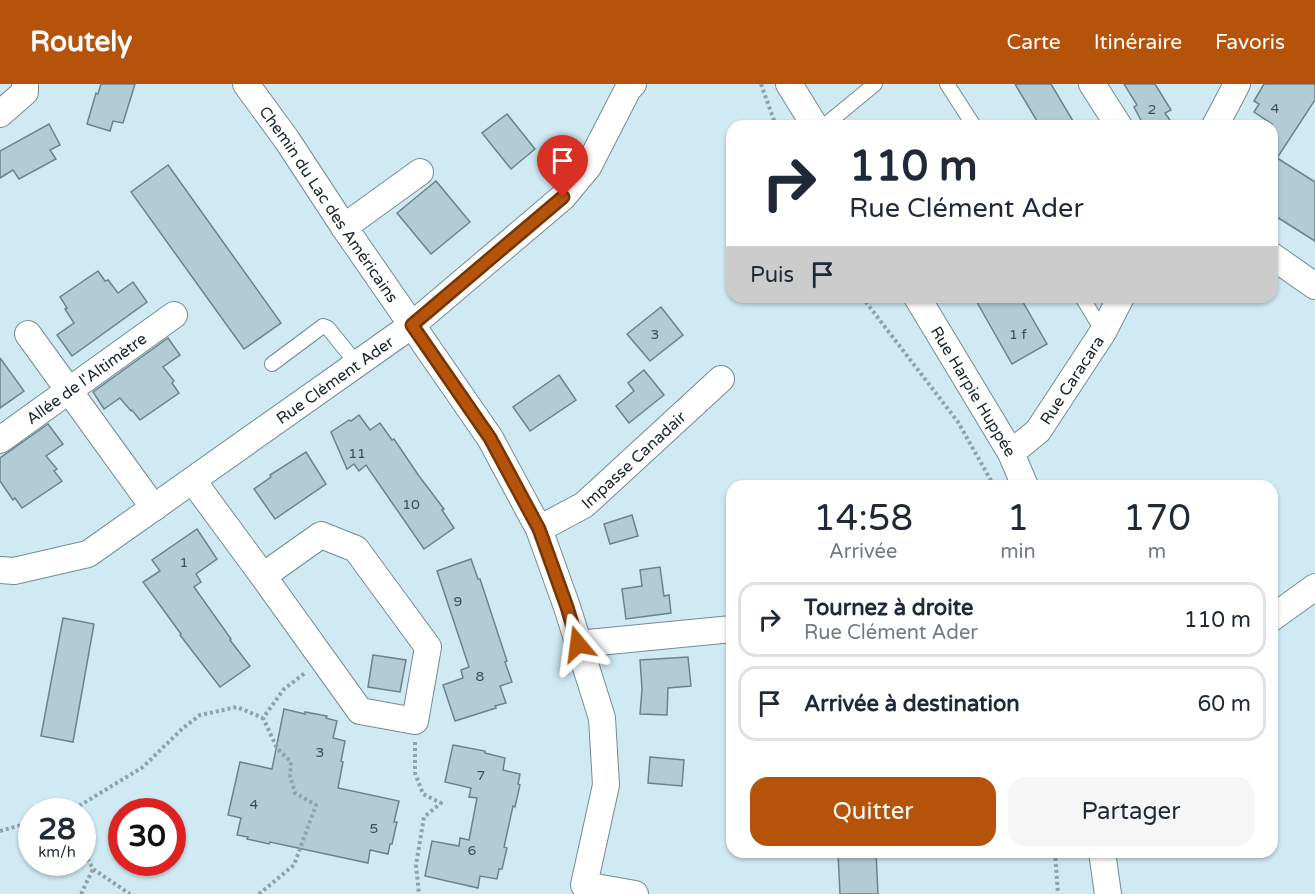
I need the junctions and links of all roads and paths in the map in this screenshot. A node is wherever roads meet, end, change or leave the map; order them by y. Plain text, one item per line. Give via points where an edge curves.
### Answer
1 (25, 84) edge
2 (246, 84) edge
3 (633, 84) edge
4 (761, 84) edge
5 (789, 84) edge
6 (875, 84) edge
7 (947, 84) edge
8 (1092, 84) edge
9 (1237, 84) edge
10 (0, 114) edge
11 (774, 120) edge
12 (811, 120) edge
13 (831, 120) edge
14 (970, 120) edge
15 (1115, 120) edge
16 (1218, 120) edge
17 (420, 172) dead end
18 (344, 227) junction
19 (1278, 260) edge
20 (1315, 286) edge
21 (867, 303) edge
22 (921, 303) edge
23 (1086, 303) edge
24 (1118, 303) edge
25 (174, 315) dead end
26 (412, 325) junction
27 (1103, 332) junction
28 (28, 334) dead end
29 (272, 364) dead end
30 (357, 364) junction
31 (720, 379) dead end
32 (68, 392) junction
33 (0, 440) edge
34 (1011, 453) junction
35 (991, 480) edge
36 (1022, 480) edge
37 (193, 481) junction
38 (153, 508) junction
39 (539, 529) junction
40 (0, 570) edge
41 (263, 576) junction
42 (1315, 587) edge
43 (1278, 614) edge
44 (726, 630) edge
45 (578, 644) junction
46 (323, 660) junction
47 (263, 718) junction
48 (414, 721) junction
49 (92, 798) edge
50 (18, 826) edge
51 (0, 831) edge
52 (1055, 858) edge
53 (1103, 858) edge
54 (96, 871) edge
55 (90, 876) edge
56 (81, 894) edge
57 (130, 894) edge
58 (259, 894) edge
59 (419, 894) edge
60 (635, 894) edge
61 (1058, 894) edge
62 (1108, 894) edge

1 - 10 street via 25,92
2 - 18 street, Chemin du Lac des Américains
3 - 26 street, Rue Clément Ader via 588,167 563,197
4 - 11 path
5 - 12 street
6 - 13 lane
7 - 14 lane
8 - 15 street
9 - 16 street
17 - 18 street
18 - 26 street, Chemin du Lac des Américains
19 - 20 street
21 - 35 path via 958,422
22 - 34 street, Rue Harpie Huppée
23 - 27 lane
24 - 27 street, Rue Caracara
25 - 32 street, Allée de l'Altimètre
26 - 30 street, Rue Clément Ader
26 - 39 street, Chemin du Lac des Américains via 490,438
27 - 34 street, Rue Caracara via 1038,431
28 - 32 street
29 - 30 lane via 323,326
30 - 37 street, Rue Clément Ader
31 - 39 street, Impasse Canadair via 584,506
32 - 33 street, Allée de l'Altimètre
32 - 38 street
34 - 36 street, Rue Harpie Huppée
37 - 38 street, Rue Clément Ader
37 - 41 street
38 - 40 street, Rue Clément Ader via 88,554 14,572
39 - 45 street, Chemin du Lac des Américains
41 - 46 street
41 - 48 street via 321,535 356,549 428,647
42 - 43 street
44 - 45 street
45 - 60 street, Chemin du Lac des Américains via 602,718 606,785 584,885
46 - 47 path via 284,689
46 - 48 street via 360,711
47 - 49 path via 237,707 200,715 143,767
47 - 58 path via 277,748 291,762 295,793 316,805 294,865
48 - 59 path via 415,773 423,794 441,803 424,817 416,865
50 - 51 path
52 - 61 path
53 - 62 street
54 - 57 path
55 - 56 path

